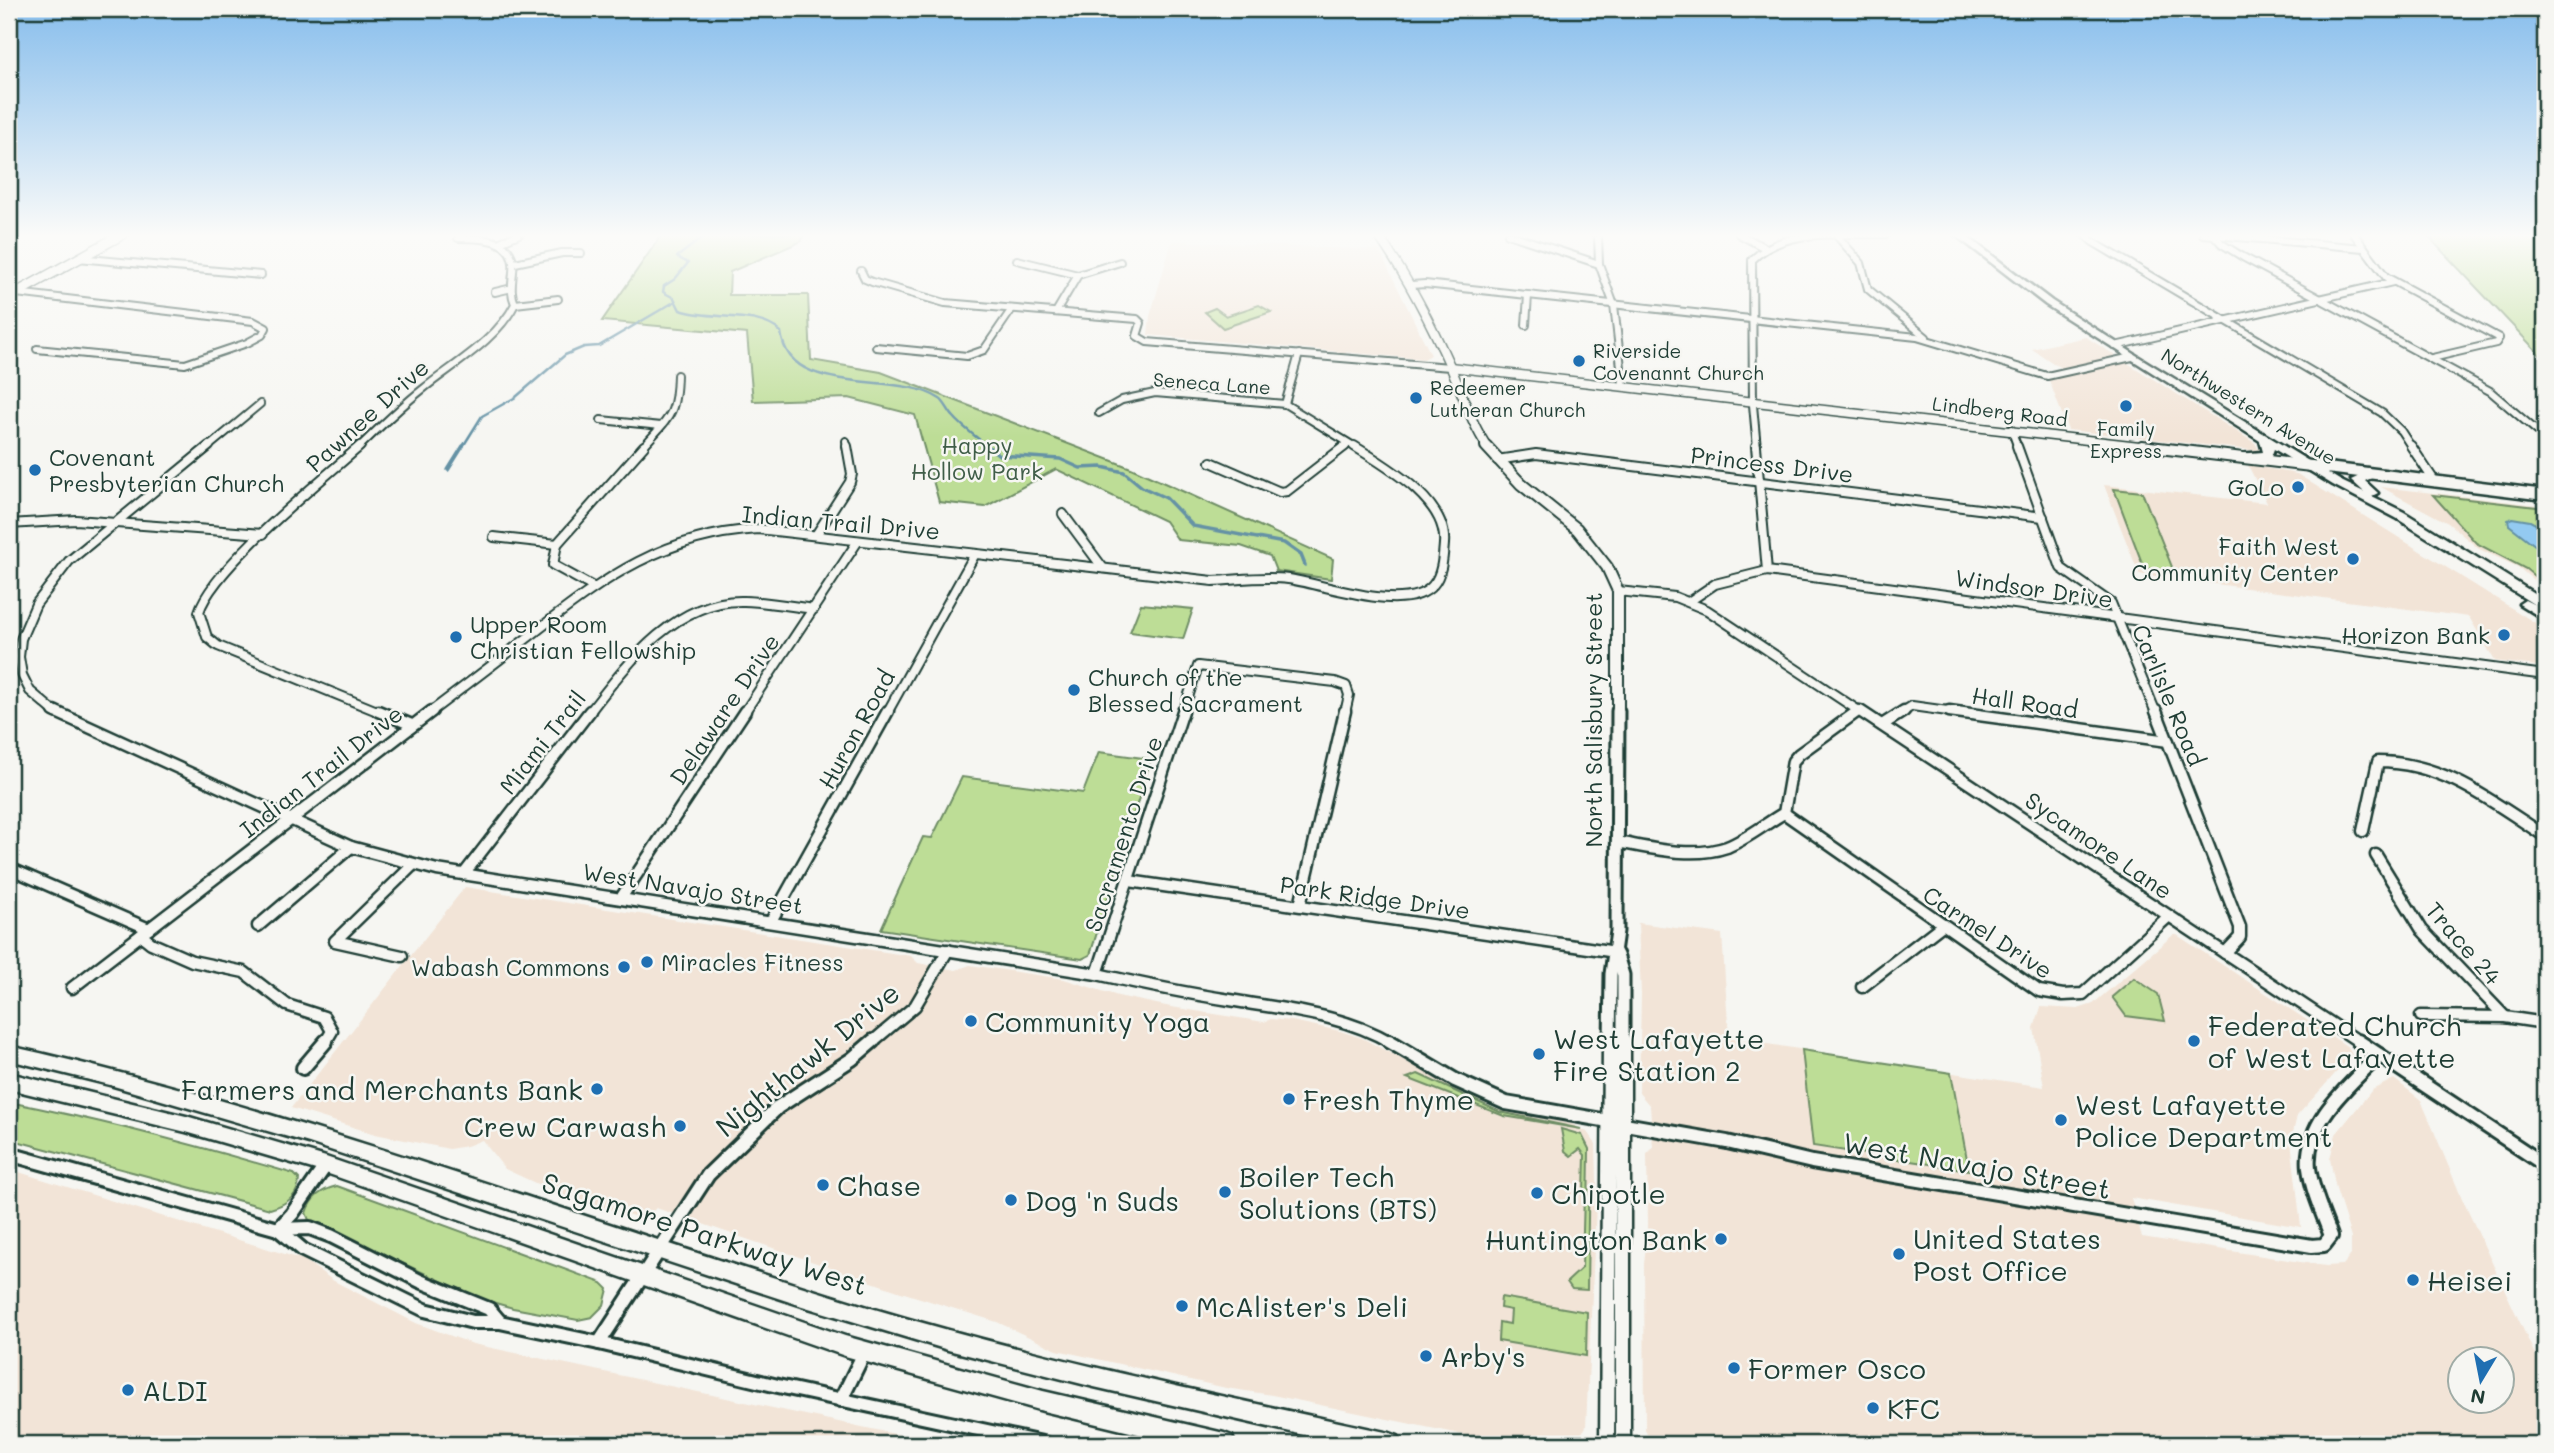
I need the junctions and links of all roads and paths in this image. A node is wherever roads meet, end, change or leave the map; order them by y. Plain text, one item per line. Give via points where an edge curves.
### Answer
1 (101, 302) edge
2 (534, 302) edge
3 (949, 302) edge
4 (1062, 302) edge
5 (1418, 302) edge
6 (1528, 302) edge
7 (1587, 302) edge
8 (1613, 302) edge
9 (1751, 302) edge
10 (1883, 302) edge
11 (2047, 302) edge
12 (2194, 302) edge
13 (2309, 302) edge
14 (2326, 302) edge
15 (2430, 302) edge
16 (515, 304) joint
17 (1614, 305) junction
18 (1012, 309) junction
19 (1056, 312) junction
20 (1751, 319) junction
21 (2226, 321) junction
22 (1526, 325) dead end
23 (1928, 339) junction
24 (2115, 346) junction
25 (876, 347) dead end
26 (37, 349) dead end
27 (1299, 355) junction
28 (2132, 357) junction
29 (2432, 358) junction
30 (1450, 367) junction
31 (677, 375) dead end
32 (1623, 385) junction
33 (1753, 400) junction
34 (260, 404) dead end
35 (1284, 404) junction
36 (1099, 413) dead end
37 (601, 420) dead end
38 (661, 426) junction
39 (2011, 429) junction
40 (2265, 438) junction
41 (2545, 438) edge
42 (846, 441) dead end
43 (1348, 444) junction
44 (2242, 456) junction
45 (1497, 460) junction
46 (1211, 462) dead end
47 (2311, 466) junction
48 (2372, 474) junction
49 (1759, 482) junction
50 (2435, 482) junction
51 (2348, 489) junction
52 (2545, 495) edge
53 (1063, 514) dead end
54 (2400, 515) junction
55 (2043, 517) junction
56 (115, 523) junction
57 (9, 524) edge
58 (263, 534) junction
59 (816, 535) junction
60 (494, 537) dead end
61 (858, 541) junction
62 (557, 544) junction
63 (975, 555) junction
64 (1103, 568) junction
65 (1767, 571) junction
66 (593, 587) junction
67 (1618, 591) junction
68 (1690, 601) junction
69 (2545, 605) edge
70 (814, 609) junction
71 (2545, 616) edge
72 (2115, 618) junction
73 (2545, 675) edge
74 (1859, 710) junction
75 (412, 725) junction
76 (1882, 725) junction
77 (2168, 741) junction
78 (1783, 813) junction
79 (290, 820) junction
80 (2363, 831) dead end
81 (2545, 836) edge
82 (1617, 842) junction
83 (351, 847) junction
84 (2376, 855) dead end
85 (413, 865) junction
86 (9, 868) edge
87 (464, 874) junction
88 (1129, 881) junction
89 (621, 898) junction
90 (1300, 905) junction
91 (2169, 916) junction
92 (771, 922) junction
93 (258, 926) dead end
94 (1941, 926) junction
95 (145, 932) junction
96 (948, 950) junction
97 (1616, 952) junction
98 (2225, 953) junction
99 (402, 956) dead end
100 (1097, 974) junction
101 (1862, 987) dead end
102 (72, 988) dead end
103 (2421, 1016) dead end
104 (2505, 1017) junction
105 (2545, 1023) edge
106 (10, 1052) edge
107 (2379, 1055) junction
108 (303, 1068) dead end
109 (9, 1081) edge
110 (1617, 1123) junction
111 (9, 1154) edge
112 (326, 1165) junction
113 (2545, 1165) edge
114 (278, 1229) junction
115 (661, 1248) junction
116 (643, 1277) junction
117 (500, 1322) junction
118 (599, 1343) junction
119 (865, 1351) junction
120 (841, 1400) junction
121 (1047, 1444) edge
122 (1224, 1444) edge
123 (1390, 1444) edge
124 (1607, 1444) edge
125 (1623, 1444) edge

1 - 26 street via 253,321 266,328 247,343 184,364
2 - 16 street
3 - 18 street
4 - 19 street
5 - 30 street, North Salisbury Street
6 - 22 street
7 - 17 street
8 - 17 street
9 - 20 street
10 - 23 street
11 - 24 main road, Northwestern Avenue
12 - 21 street
13 - 21 street
14 - 29 street
15 - 29 street via 2499,338 2496,343
16 - 58 street, Pawnee Drive via 508,318 481,343 420,391
17 - 20 street
17 - 32 street
18 - 19 street
18 - 25 street via 977,354
19 - 27 street via 1137,320 1141,323 1137,337 1147,342
20 - 23 street
20 - 33 street
21 - 24 street
21 - 50 street via 2382,413 2401,431
23 - 28 street via 2047,376
24 - 28 main road, Northwestern Avenue
27 - 30 street
27 - 35 street
28 - 40 main road, Northwestern Avenue
29 - 41 street via 2500,398
30 - 32 street, Lindberg Road
30 - 45 street, North Salisbury Street via 1480,436
31 - 38 street via 676,404
32 - 33 street, Lindberg Road
33 - 39 street, Lindberg Road
33 - 49 street
34 - 56 street, West Navajo Street
35 - 36 street, Seneca Lane via 1155,393 1122,400
35 - 43 street, Indian Trail Drive
37 - 38 street
38 - 62 street
39 - 44 street, Lindberg Road
39 - 55 street, Carlisle Road
40 - 44 main road via 2267,455
40 - 47 main road, Northwestern Avenue
42 - 59 street via 850,482
43 - 46 street via 1280,492
43 - 64 street, Indian Trail Drive via 1408,484 1441,520 1445,533 1434,587 1401,597 1288,579 1213,581
44 - 47 street, Lindberg Road
45 - 49 street, Princess Drive via 1536,454
45 - 67 street, North Salisbury Street via 1527,490 1587,536 1607,563
47 - 48 main road, Lindberg Road
47 - 51 main road, Northwestern Avenue
48 - 50 main road, Lindberg Road
48 - 54 main road via 2357,478 2357,482
49 - 55 street, Princess Drive
49 - 65 street
50 - 52 main road, Lindberg Road
51 - 54 main road, Northwestern Avenue
51 - 71 main road, Northwestern Avenue
53 - 64 street
54 - 69 main road, Northwestern Avenue
55 - 72 street, Carlisle Road via 2061,568 2110,603
56 - 57 street
56 - 58 street
56 - 79 street, West Navajo Street via 53,577 30,611 18,647 29,689 60,716
58 - 75 street, Pawnee Drive via 203,599 199,612 207,637 218,646
59 - 61 street, Indian Trail Drive
59 - 66 street, Indian Trail Drive via 758,529 706,535 634,560
60 - 62 street
61 - 63 street, Indian Trail Drive
61 - 70 street, Delaware Drive
62 - 66 street via 553,565
63 - 64 street, Indian Trail Drive
63 - 92 street, Huron Road
65 - 68 street, Windsor Drive via 1702,590
65 - 72 street, Windsor Drive
66 - 75 street, Indian Trail Drive
67 - 68 street, Sycamore Lane
67 - 82 street, North Salisbury Street
68 - 74 street, Sycamore Lane
70 - 87 street, Miami Trail via 724,603 668,627 630,660
70 - 89 street, Delaware Drive
72 - 73 street, Windsor Drive
72 - 77 street, Carlisle Road
74 - 76 street, Sycamore Lane
74 - 78 street via 1793,761
75 - 79 street, Indian Trail Drive
76 - 77 street, Hall Road via 1912,706
76 - 91 street, Sycamore Lane
77 - 98 street, Carlisle Road via 2240,927 2240,937
78 - 82 street via 1724,848 1690,851
78 - 94 street, Carmel Drive
79 - 83 street, West Navajo Street
79 - 95 street, Indian Trail Drive
80 - 81 street via 2378,762 2395,761 2441,773
82 - 97 street, North Salisbury Street
83 - 85 street, West Navajo Street
83 - 93 street
84 - 104 street, Trace 24 via 2422,930
85 - 87 street, West Navajo Street
85 - 99 street via 335,941
86 - 95 street
87 - 89 street, West Navajo Street
88 - 90 street, Park Ridge Drive
88 - 90 street, Sacramento Drive via 1198,666 1335,682 1346,686 1349,695
88 - 100 street, Sacramento Drive
89 - 92 street, West Navajo Street
90 - 97 street, Park Ridge Drive
91 - 94 street, Carmel Drive via 2083,994 2065,997 2032,989
91 - 98 street, Sycamore Lane
92 - 96 street, West Navajo Street
94 - 101 street
95 - 102 street, Indian Trail Drive
95 - 108 street via 152,943 192,961 244,972 287,1005 324,1017 332,1031 329,1039
96 - 100 street, West Navajo Street
96 - 115 street, Nighthawk Drive via 915,1006 852,1059 778,1107 724,1158
97 - 110 street, North Salisbury Street via 1611,974
98 - 107 street, Sycamore Lane
100 - 110 street, West Navajo Street via 1324,1016 1368,1030 1488,1097
103 - 104 street
104 - 105 street
106 - 115 main road, Sagamore Parkway West via 200,1101
107 - 110 street, West Navajo Street via 2322,1117 2313,1139 2310,1172 2331,1236 2323,1245 2312,1246 1940,1185
107 - 113 street, Sycamore Lane
109 - 112 main road via 186,1124
110 - 124 street, North Salisbury Street
110 - 125 street, North Salisbury Street
111 - 114 street
112 - 114 street
112 - 116 main road
114 - 117 street via 303,1250 425,1310 473,1322
114 - 117 street via 310,1228 331,1236 420,1282 489,1309
115 - 116 street, Nighthawk Drive
115 - 123 main road, Sagamore Parkway West via 803,1296 1078,1375
116 - 118 street, Nighthawk Drive
116 - 119 main road
117 - 118 street
118 - 120 street
119 - 120 street
119 - 122 main road via 1043,1401
120 - 121 street

